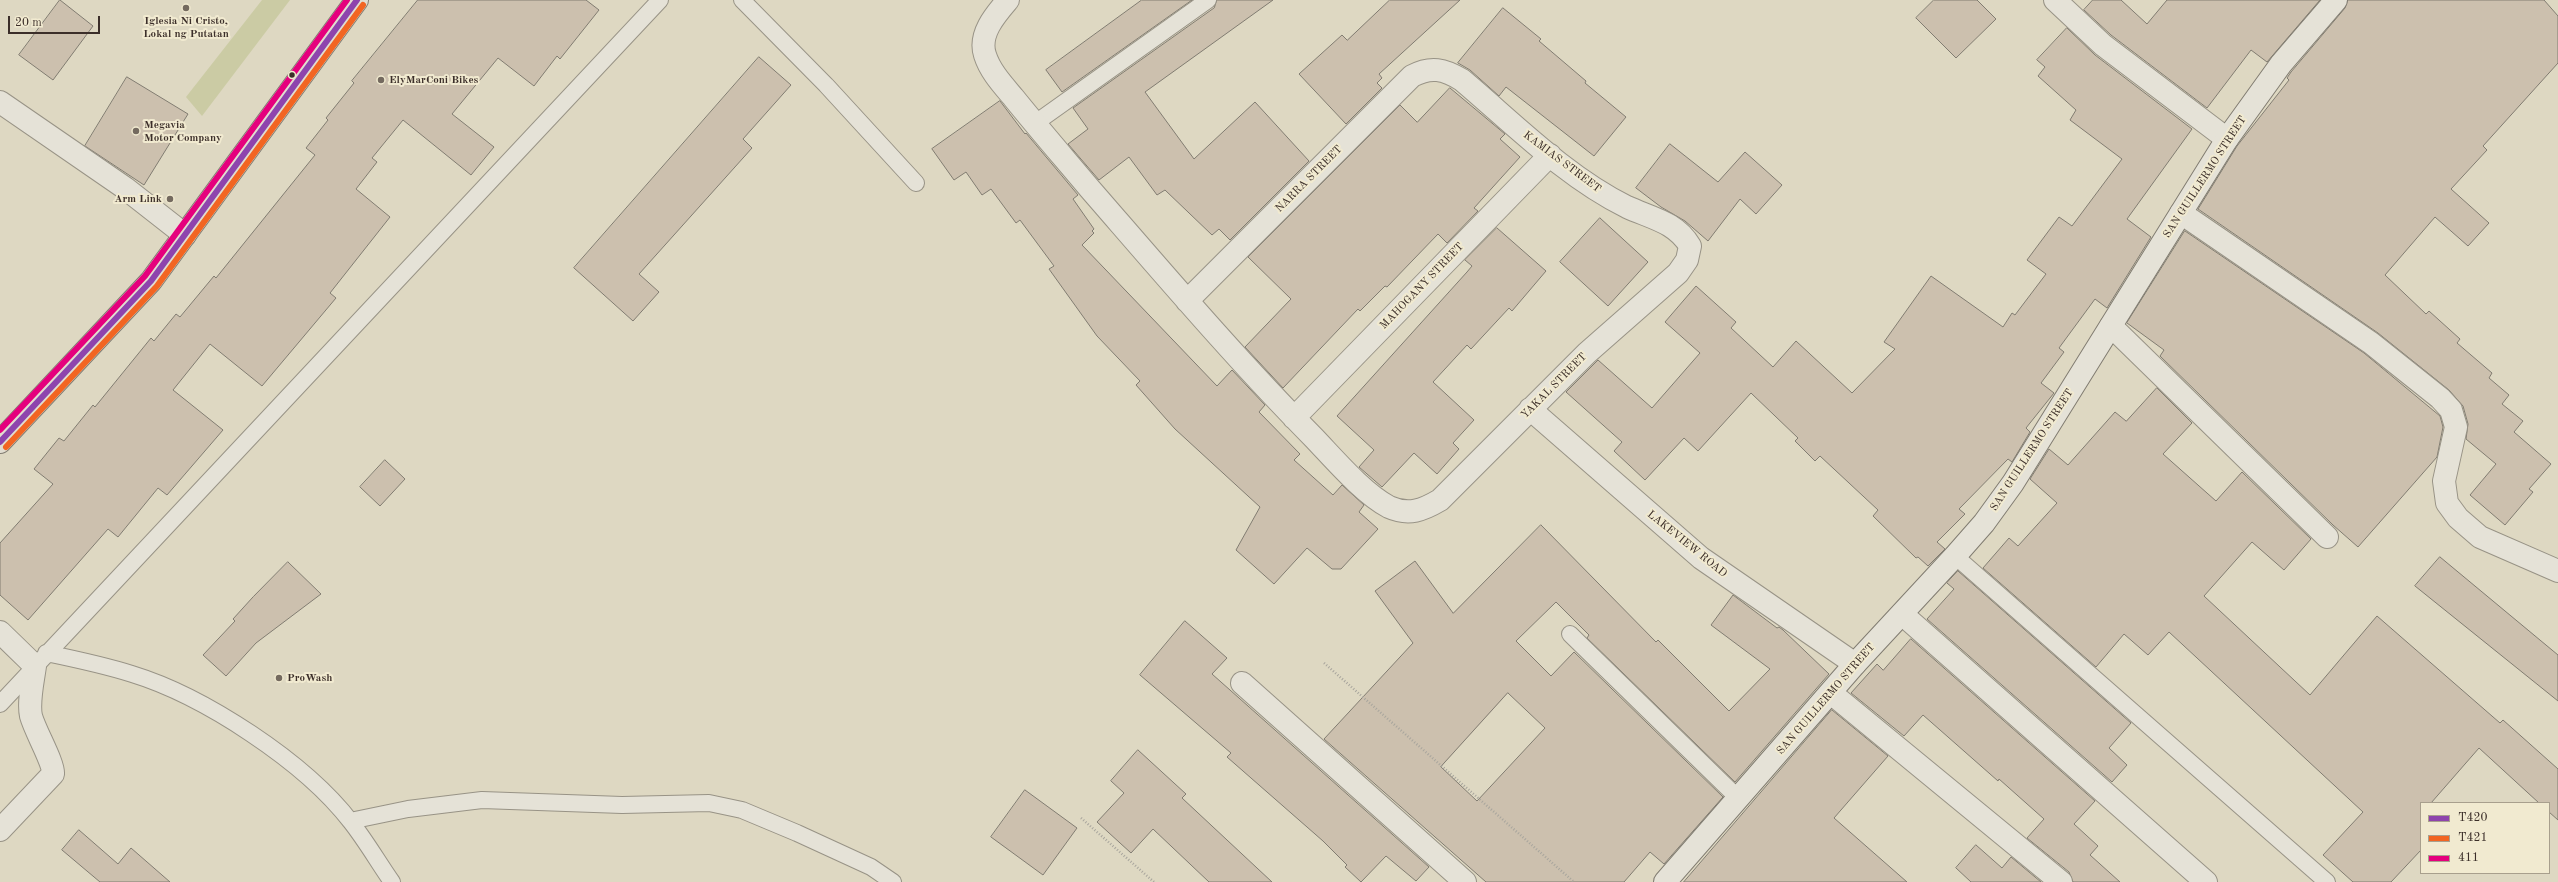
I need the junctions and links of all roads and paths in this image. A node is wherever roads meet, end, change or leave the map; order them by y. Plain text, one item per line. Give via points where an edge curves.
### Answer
1 (357, 0) edge
2 (660, 0) edge
3 (742, 0) edge
4 (1008, 0) edge
5 (1208, 0) edge
6 (2055, 0) edge
7 (2336, 0) edge
8 (1438, 69) joint
9 (0, 102) edge
10 (1034, 124) junction
11 (2228, 139) junction
12 (1550, 155) junction
13 (916, 183) dead end
14 (2182, 213) junction
15 (185, 235) junction
16 (1690, 246) joint
17 (1187, 301) junction
18 (2111, 326) junction
19 (1530, 409) junction
20 (1294, 418) junction
21 (0, 442) edge
22 (2327, 537) dead end
23 (1955, 556) junction
24 (2558, 570) edge
25 (1902, 614) junction
26 (0, 632) edge
27 (1570, 634) dead end
28 (40, 660) junction
29 (1324, 663) dead end
30 (1855, 664) junction
31 (1242, 683) dead end
32 (1830, 692) junction
33 (0, 704) edge
34 (1738, 798) junction
35 (1081, 818) dead end
36 (350, 821) junction
37 (0, 830) edge
38 (392, 882) edge
39 (893, 882) edge
40 (1154, 882) edge
41 (1465, 882) edge
42 (1574, 882) edge
43 (1664, 882) edge
44 (2061, 882) edge
45 (2206, 882) edge
46 (2327, 882) edge

1 - 15 highway
2 - 28 lane
3 - 13 lane
4 - 10 street via 989,26 984,40 984,53 990,68
5 - 10 lane
6 - 11 street via 2103,45
7 - 11 street, SAN GUILLERMO STREET via 2281,64
8 - 12 street, KAMIAS STREET via 1450,72 1462,80
8 - 17 street, NARRA STREET via 1424,70 1412,76
9 - 15 street via 125,188
10 - 17 street
11 - 14 street, SAN GUILLERMO STREET
12 - 16 street, KAMIAS STREET via 1604,194 1670,224 1683,234
12 - 20 street, MAHOGANY STREET
14 - 18 street, SAN GUILLERMO STREET
14 - 24 street via 2371,343 2440,398 2451,410 2456,427 2444,481 2447,503 2458,518 2480,537
15 - 21 highway via 151,281
16 - 19 street, YAKAL STREET via 1687,260 1678,273 1587,353
17 - 20 street
18 - 22 street
18 - 23 street, SAN GUILLERMO STREET via 2013,483 1984,523
19 - 20 street, YAKAL STREET via 1440,500 1422,511 1406,512 1390,507 1370,493
19 - 30 street, LAKEVIEW ROAD via 1701,558
23 - 25 street, SAN GUILLERMO STREET
23 - 46 lane
25 - 30 street, SAN GUILLERMO STREET
25 - 45 street
26 - 28 street
27 - 34 lane
28 - 33 lane
28 - 36 lane via 133,674 178,693 229,720 275,752 312,781
28 - 37 street via 31,715 46,756 54,767 53,774
29 - 42 path
30 - 32 street, SAN GUILLERMO STREET
31 - 41 street
32 - 34 street, SAN GUILLERMO STREET
32 - 44 street
34 - 43 street, SAN GUILLERMO STREET
35 - 40 path
36 - 38 lane
36 - 39 lane via 408,809 482,800 622,805 709,803 742,810 797,833 871,867

